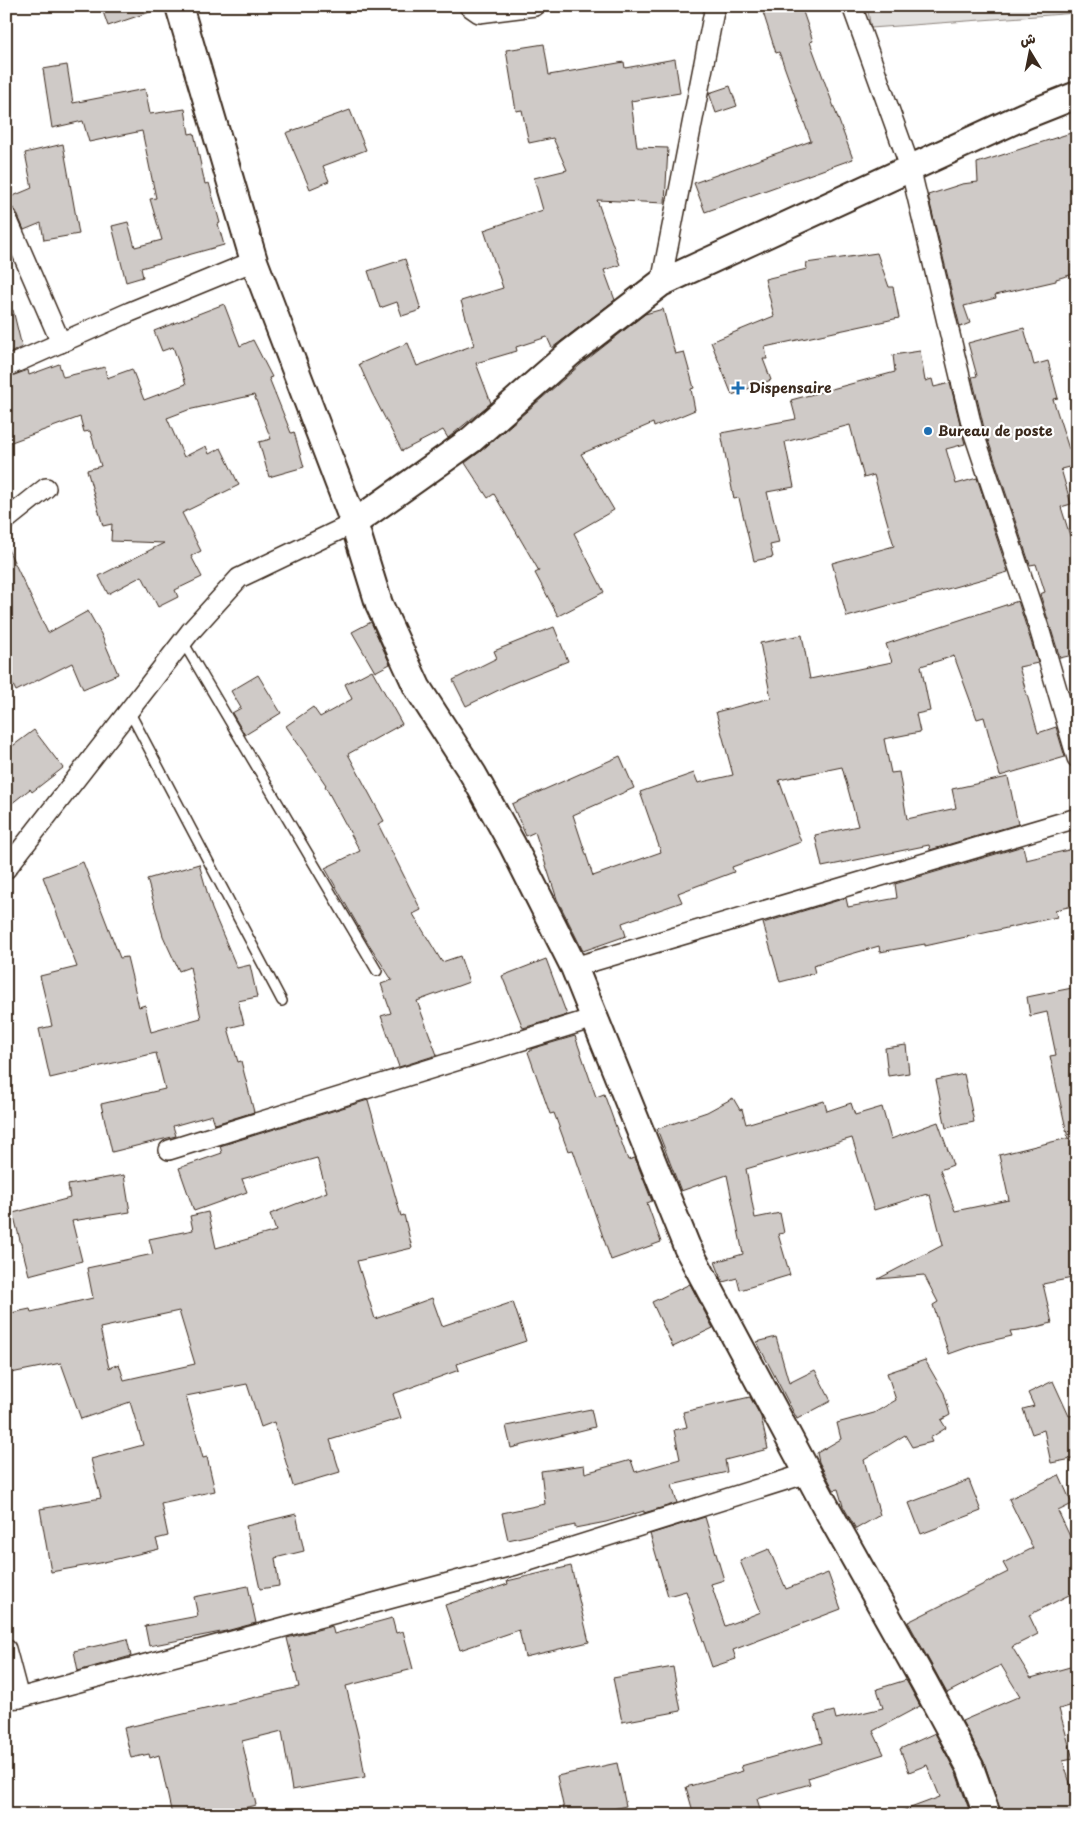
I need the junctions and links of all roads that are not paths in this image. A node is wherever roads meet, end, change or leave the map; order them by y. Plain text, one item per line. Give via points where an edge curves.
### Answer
1 (179, 6) edge
2 (469, 6) edge
3 (535, 6) edge
4 (715, 6) edge
5 (852, 6) edge
6 (1077, 95) edge
7 (910, 168) junction
8 (6, 216) edge
9 (254, 262) junction
10 (661, 283) junction
11 (62, 343) junction
12 (6, 367) edge
13 (46, 488) dead end
14 (6, 520) edge
15 (354, 523) junction
16 (183, 642) junction
17 (129, 711) junction
18 (1077, 758) edge
19 (1077, 818) edge
20 (6, 870) edge
21 (574, 967) junction
22 (376, 971) dead end
23 (282, 1001) dead end
24 (594, 1018) junction
25 (169, 1150) dead end
26 (808, 1473) junction
27 (6, 1649) edge
28 (13, 1699) edge
29 (987, 1815) edge

1 - 9 street
2 - 3 street via 479,13
4 - 10 street
5 - 7 street
6 - 7 street
7 - 10 street
7 - 18 street via 973,431 1039,628
8 - 11 street
9 - 11 street
9 - 15 street
10 - 15 street via 570,353 472,440
11 - 12 street
13 - 14 street
15 - 16 street via 239,578
15 - 21 street via 379,604 417,688 512,844
16 - 17 street
16 - 22 lane
17 - 20 street
17 - 23 lane
19 - 21 street
21 - 24 street
24 - 25 street
24 - 26 street via 687,1247
26 - 28 street via 516,1566
26 - 29 street via 970,1767
27 - 28 street

